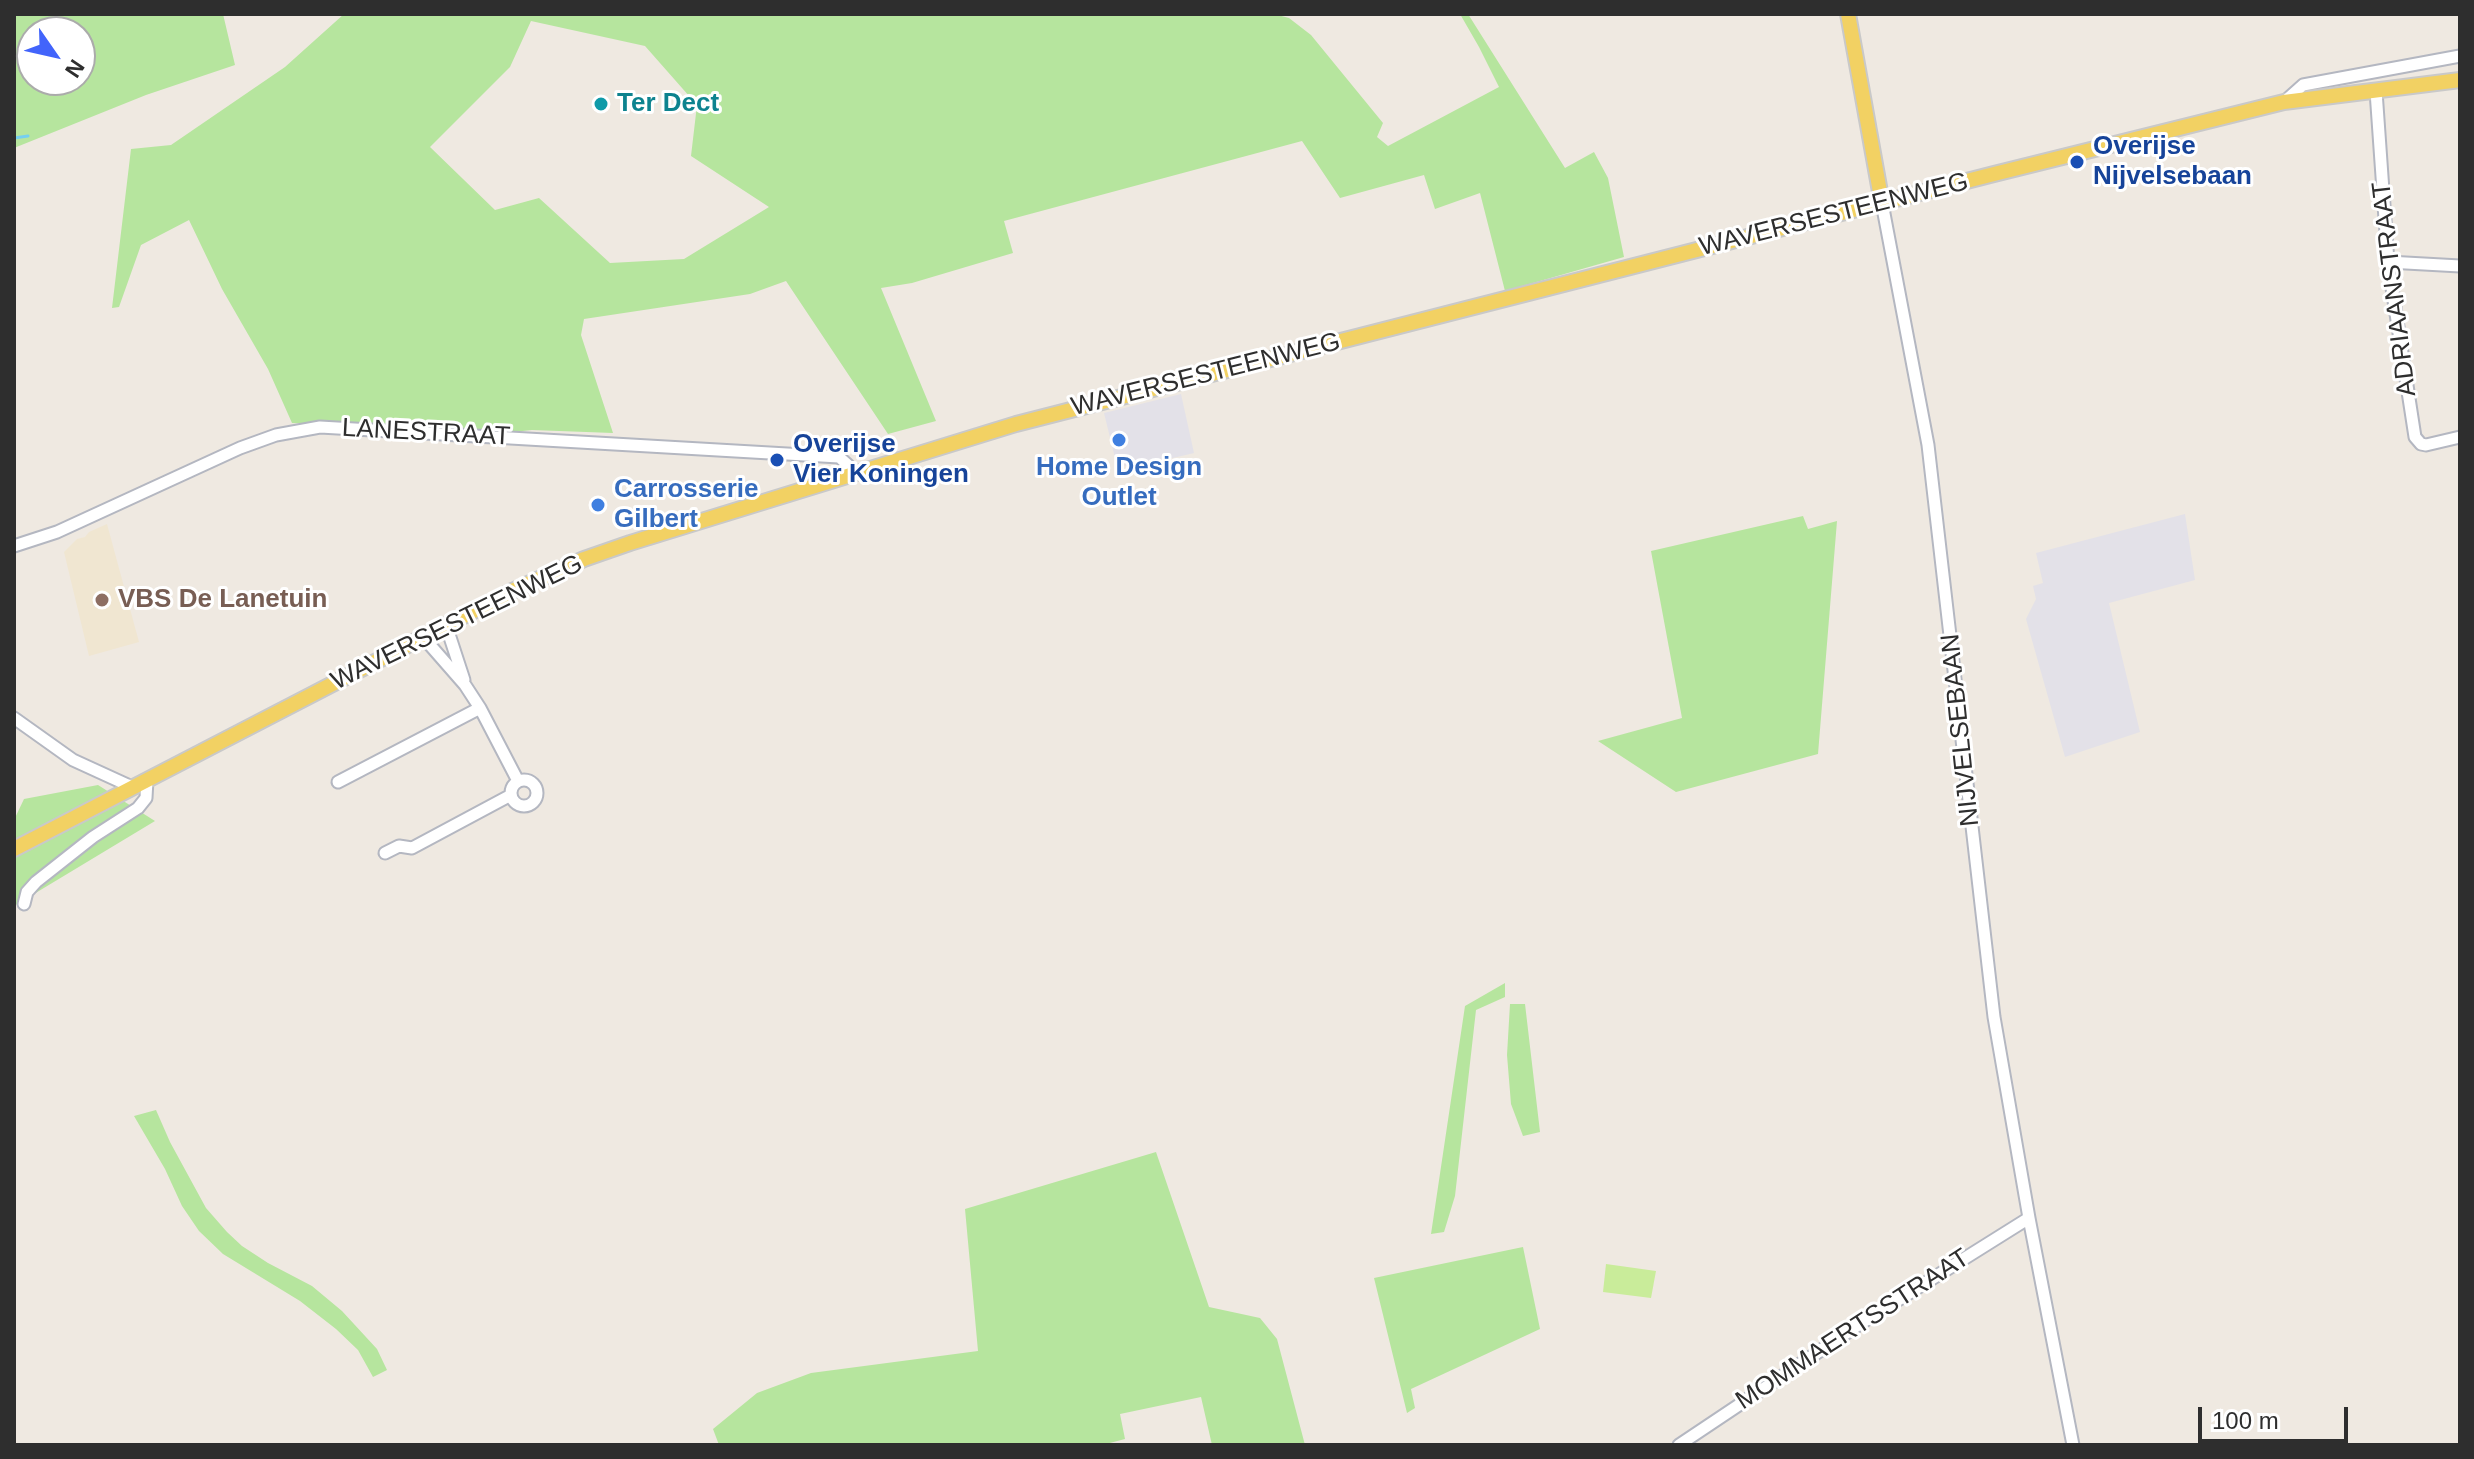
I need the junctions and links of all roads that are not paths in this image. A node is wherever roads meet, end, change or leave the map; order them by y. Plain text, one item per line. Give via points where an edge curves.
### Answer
1 (1848, 14) edge
2 (2460, 56) edge
3 (2460, 80) edge
4 (2376, 91) junction
5 (2284, 102) junction
6 (1882, 203) junction
7 (2388, 262) junction
8 (2460, 266) edge
9 (2460, 437) edge
10 (851, 474) junction
11 (14, 546) edge
12 (446, 625) junction
13 (423, 637) junction
14 (465, 685) junction
15 (480, 708) junction
16 (14, 718) edge
17 (147, 780) junction
18 (518, 781) junction
19 (338, 782) dead end
20 (132, 787) junction
21 (511, 795) junction
22 (14, 849) edge
23 (385, 853) dead end
24 (24, 904) dead end
25 (2029, 1218) junction
26 (1679, 1445) edge
27 (2073, 1445) edge

1 - 6 main road, NIJVELSEBAAN
2 - 5 street via 2303,85
3 - 4 main road, WAVERSESTEENWEG
4 - 5 main road, WAVERSESTEENWEG
4 - 7 street, ADRIAANSTRAAT
5 - 6 main road, WAVERSESTEENWEG
6 - 10 main road, WAVERSESTEENWEG via 1016,424
6 - 25 street, NIJVELSEBAAN via 1928,445 1994,1017
7 - 8 street
7 - 9 street, ADRIAANSTRAAT via 2415,437 2426,445
10 - 11 street, LANESTRAAT via 839,457 320,427 240,448 57,532
10 - 12 main road, WAVERSESTEENWEG via 590,557
12 - 13 main road, WAVERSESTEENWEG
12 - 14 street
13 - 14 street
13 - 17 main road, WAVERSESTEENWEG
14 - 15 street
15 - 18 street
15 - 19 street
16 - 20 street via 73,760
17 - 20 main road, WAVERSESTEENWEG
17 - 24 street via 146,798 138,808 36,882
18 - 21 street
18 - 21 street via 534,784 535,801 519,805
20 - 22 main road, WAVERSESTEENWEG
21 - 23 street via 412,848 399,846
25 - 26 street, MOMMAERTSSTRAAT
25 - 27 street, NIJVELSEBAAN

